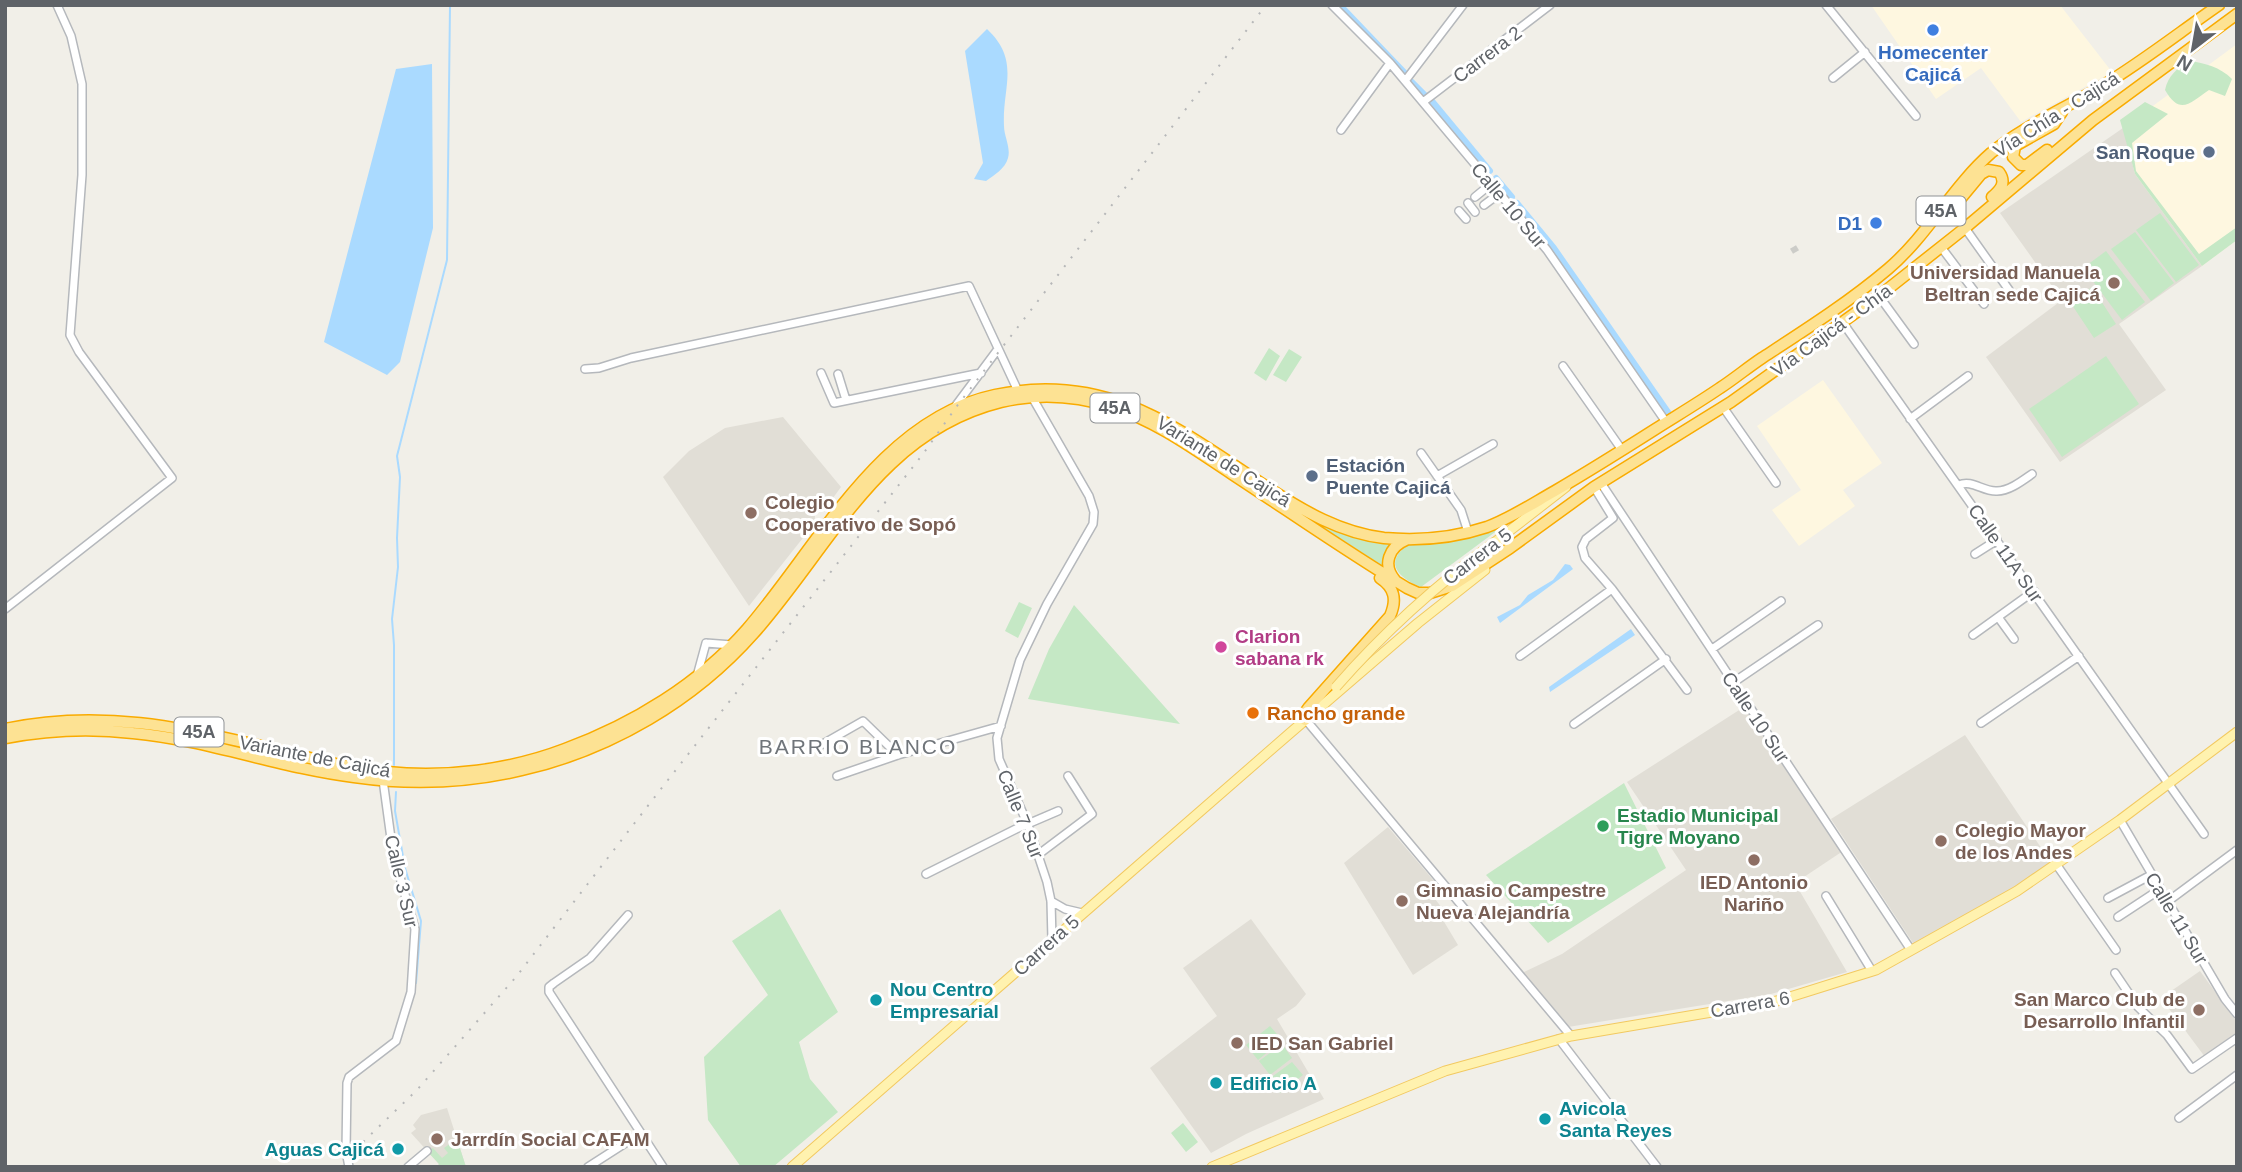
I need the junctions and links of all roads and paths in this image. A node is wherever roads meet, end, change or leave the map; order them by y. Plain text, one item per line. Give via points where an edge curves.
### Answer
1 (57, 5) edge
2 (1332, 5) edge
3 (1464, 5) edge
4 (1550, 5) edge
5 (1826, 5) edge
6 (2219, 5) edge
7 (2237, 14) edge
8 (1865, 52) junction
9 (1390, 63) junction
10 (1833, 78) dead end
11 (1405, 81) junction
12 (2133, 90) junction
13 (1423, 102) junction
14 (2064, 109) junction
15 (1916, 116) dead end
16 (1341, 130) dead end
17 (1492, 183) junction
18 (1500, 193) junction
19 (1468, 203) dead end
20 (1459, 211) dead end
21 (1475, 212) dead end
22 (1936, 218) junction
23 (1466, 219) dead end
24 (1968, 226) junction
25 (1941, 247) junction
26 (2009, 290) dead end
27 (1880, 296) junction
28 (1984, 304) dead end
29 (1843, 323) junction
30 (1914, 344) dead end
31 (998, 349) junction
32 (1563, 366) dead end
33 (585, 369) dead end
34 (821, 373) dead end
35 (981, 373) junction
36 (838, 374) dead end
37 (1968, 376) dead end
38 (1018, 391) junction
39 (1032, 397) junction
40 (846, 400) junction
41 (1723, 407) junction
42 (954, 409) junction
43 (1910, 419) junction
44 (1666, 422) junction
45 (1493, 444) dead end
46 (1622, 450) junction
47 (1422, 453) dead end
48 (2032, 474) dead end
49 (1437, 476) junction
50 (1569, 483) junction
51 (1776, 483) dead end
52 (1598, 485) junction
53 (1959, 485) junction
54 (1468, 532) junction
55 (1412, 539) junction
56 (1997, 540) junction
57 (1510, 548) junction
58 (1346, 549) junction
59 (1975, 554) dead end
60 (1397, 583) junction
61 (1612, 589) junction
62 (2034, 592) junction
63 (1781, 601) dead end
64 (5, 610) edge
65 (1998, 617) junction
66 (1818, 625) dead end
67 (1973, 635) dead end
68 (2014, 639) dead end
69 (732, 645) junction
70 (1712, 649) junction
71 (1520, 656) dead end
72 (2079, 656) junction
73 (1666, 659) junction
74 (697, 676) junction
75 (1734, 682) junction
76 (1687, 691) dead end
77 (1304, 721) junction
78 (1981, 723) dead end
79 (1574, 724) dead end
80 (1001, 726) junction
81 (5, 729) edge
82 (2237, 732) edge
83 (5, 738) edge
84 (821, 746) dead end
85 (898, 755) junction
86 (837, 776) dead end
87 (1068, 776) dead end
88 (415, 777) junction
89 (387, 778) junction
90 (2168, 783) junction
91 (1058, 811) dead end
92 (2120, 820) junction
93 (1028, 825) junction
94 (2204, 834) dead end
95 (2237, 850) edge
96 (1040, 855) junction
97 (2056, 864) junction
98 (926, 874) dead end
99 (2151, 875) junction
100 (2160, 890) junction
101 (1826, 896) dead end
102 (2108, 898) dead end
103 (1051, 901) junction
104 (2167, 902) junction
105 (1082, 913) junction
106 (628, 915) dead end
107 (2118, 917) dead end
108 (1052, 940) junction
109 (1911, 950) junction
110 (2116, 950) dead end
111 (1872, 971) junction
112 (2115, 973) dead end
113 (2237, 1014) edge
114 (1571, 1036) junction
115 (2237, 1038) edge
116 (1559, 1039) junction
117 (2237, 1075) edge
118 (2179, 1118) dead end
119 (641, 1133) junction
120 (427, 1151) dead end
121 (349, 1167) edge
122 (408, 1167) edge
123 (588, 1167) edge
124 (663, 1167) edge
125 (792, 1167) edge
126 (1212, 1167) edge
127 (1657, 1167) edge

1 - 64 street via 71,36 82,84 82,174 71,338 172,478
2 - 9 street, Calle 10 Sur
3 - 11 street
4 - 13 street, Carrera 2
5 - 8 street
6 - 14 highway, Vía Chía - Cajicá / 45A
7 - 12 highway, Vía Cajicá - Chía / 45A
8 - 10 street
8 - 15 street
9 - 11 street, Calle 10 Sur
9 - 16 street
11 - 13 street, Calle 10 Sur
12 - 14 highway via 2121,91 2027,165 2017,162 2014,146 2054,124
12 - 24 highway, Vía Cajicá - Chía / 45A
13 - 17 street, Calle 10 Sur
14 - 22 highway, Vía Chía - Cajicá / 45A via 1989,155
17 - 18 street, Calle 10 Sur
17 - 18 street via 1477,195 1486,204
18 - 44 street, Calle 10 Sur via 1547,250
19 - 21 street
20 - 23 street
22 - 24 highway via 1950,212 1981,174 1994,170 2002,177 2002,187 1973,214
22 - 44 highway, Vía Chía - Cajicá / 45A via 1886,271 1799,335
24 - 25 highway, Vía Cajicá - Chía / 45A
24 - 26 street
25 - 27 highway, Vía Cajicá - Chía / 45A
25 - 28 street
27 - 29 highway, Vía Cajicá - Chía / 45A
27 - 30 street
29 - 41 highway, Vía Cajicá - Chía / 45A
29 - 43 street, Calle 11A Sur
31 - 33 street via 969,286
31 - 35 street
31 - 38 street
32 - 46 street
34 - 40 street via 833,403
35 - 40 street
35 - 42 street
36 - 40 street
37 - 43 street
38 - 42 highway, Variante de Cajicá / 45A
38 - 55 highway, Variante de Cajicá / 45A via 1063,389 1113,398 1159,418 1320,519 1365,535
39 - 58 highway, Variante de Cajicá / 45A via 1097,403 1147,422
39 - 80 street, Calle 7 Sur via 1089,496 1094,519 1020,660
39 - 88 highway, Variante de Cajicá / 45A via 965,412 907,448 872,483 754,633 669,706 623,734 559,761 484,777
41 - 51 street
41 - 52 highway, Vía Cajicá - Chía / 45A
42 - 69 highway, Variante de Cajicá / 45A via 903,440 873,470
43 - 53 street, Calle 11A Sur
44 - 46 highway, Vía Chía - Cajicá / 45A
45 - 49 street
46 - 50 highway, Vía Chía - Cajicá / 45A
47 - 49 street
48 - 53 street via 1999,491 1966,482
49 - 54 street via 1461,510
50 - 54 highway, Variante de Cajicá / 45A via 1516,514
50 - 77 main road, Carrera 5 / 45A, bridge via 1427,595 1364,654
52 - 57 highway, Vía Cajicá - Chía / 45A
52 - 61 street via 1613,518 1582,547 1585,558
52 - 70 street, Calle 10 Sur
53 - 56 street, Calle 11A Sur
54 - 55 highway, Variante de Cajicá / 45A
55 - 60 highway via 1402,541 1389,555 1388,565
56 - 59 street
56 - 62 street, Calle 11A Sur
57 - 60 highway, Variante de Cajicá / 45A via 1441,591 1418,593
57 - 77 main road, Carrera 5 / 45A
58 - 60 highway, Variante de Cajicá / 45A
58 - 77 highway via 1388,583 1394,606 1309,707
61 - 71 street
61 - 73 street
62 - 65 street
62 - 72 street, Calle 11A Sur
63 - 70 street
65 - 67 street
65 - 68 street
66 - 75 street
69 - 74 highway, Variante de Cajicá / 45A
69 - 74 street via 705,642
70 - 75 street, Calle 10 Sur
72 - 78 street
72 - 90 street, Calle 11A Sur
73 - 76 street
73 - 79 street
74 - 88 highway, Variante de Cajicá / 45A via 624,723 556,753 484,769
75 - 109 street, Calle 10 Sur
77 - 105 main road, Carrera 5 / 45A
77 - 114 street
80 - 85 street
80 - 93 street, Calle 7 Sur via 999,759
81 - 89 highway, Variante de Cajicá / 45A via 72,720 155,723
82 - 90 main road, Carrera 6
83 - 89 highway, Variante de Cajicá / 45A via 86,730 136,733 332,774
84 - 85 street via 863,721
85 - 86 street
87 - 96 street via 1092,814
88 - 89 highway, Variante de Cajicá / 45A
89 - 121 street, Calle 3 Sur via 393,853 415,929 411,992 396,1041 352,1074 347,1083
90 - 92 main road, Carrera 6
90 - 94 street, Calle 11A Sur
91 - 93 street
92 - 97 main road, Carrera 6
92 - 99 street, Calle 11 Sur
93 - 96 street, Calle 7 Sur
93 - 98 street
95 - 104 street
96 - 103 street, Calle 7 Sur
97 - 109 main road, Carrera 6
97 - 110 street
99 - 100 street, Calle 11 Sur
99 - 102 street
100 - 104 street, Calle 11 Sur
100 - 107 street
101 - 111 street
103 - 105 street
103 - 108 street, Calle 7 Sur
104 - 113 street, Calle 11 Sur
105 - 108 main road, Carrera 5 / 45A
106 - 119 street via 590,958 549,987 549,992
108 - 125 main road, Carrera 5 / 45A
109 - 111 main road, Carrera 6
111 - 114 main road, Carrera 6 via 1777,1001
112 - 115 street via 2192,1069
114 - 116 main road, Carrera 6
116 - 126 main road, Carrera 6 via 1445,1071
116 - 127 street
117 - 118 street
119 - 123 street
119 - 124 street
120 - 122 street

